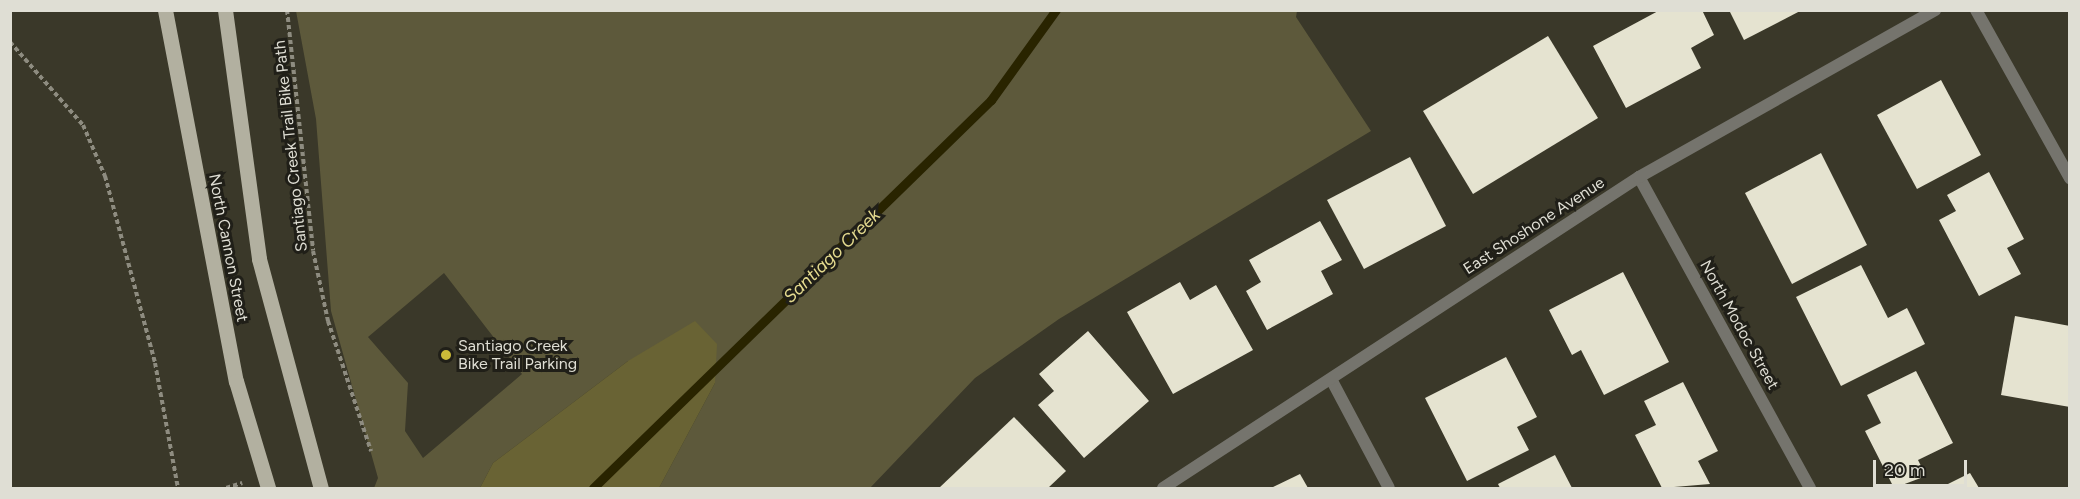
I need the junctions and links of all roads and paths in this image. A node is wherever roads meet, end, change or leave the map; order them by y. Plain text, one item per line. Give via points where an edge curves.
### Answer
1 (165, 10) edge
2 (225, 10) edge
3 (287, 10) edge
4 (1935, 10) edge
5 (1976, 10) edge
6 (10, 42) edge
7 (1639, 177) junction
8 (2070, 178) edge
9 (1331, 379) junction
10 (371, 451) dead end
11 (178, 489) edge
12 (268, 489) edge
13 (321, 489) edge
14 (1163, 489) edge
15 (1389, 489) edge
16 (1810, 489) edge

1 - 12 main road, North Cannon Street via 234,370
2 - 13 main road, North Cannon Street via 259,259
3 - 10 path, Santiago Creek Trail Bike Path via 313,251 328,321
4 - 7 street, East Shoshone Avenue
5 - 8 street
6 - 11 path via 83,125 105,176 155,363
7 - 9 street, East Shoshone Avenue
7 - 16 street, North Modoc Street
9 - 14 street, East Shoshone Avenue
9 - 15 street

